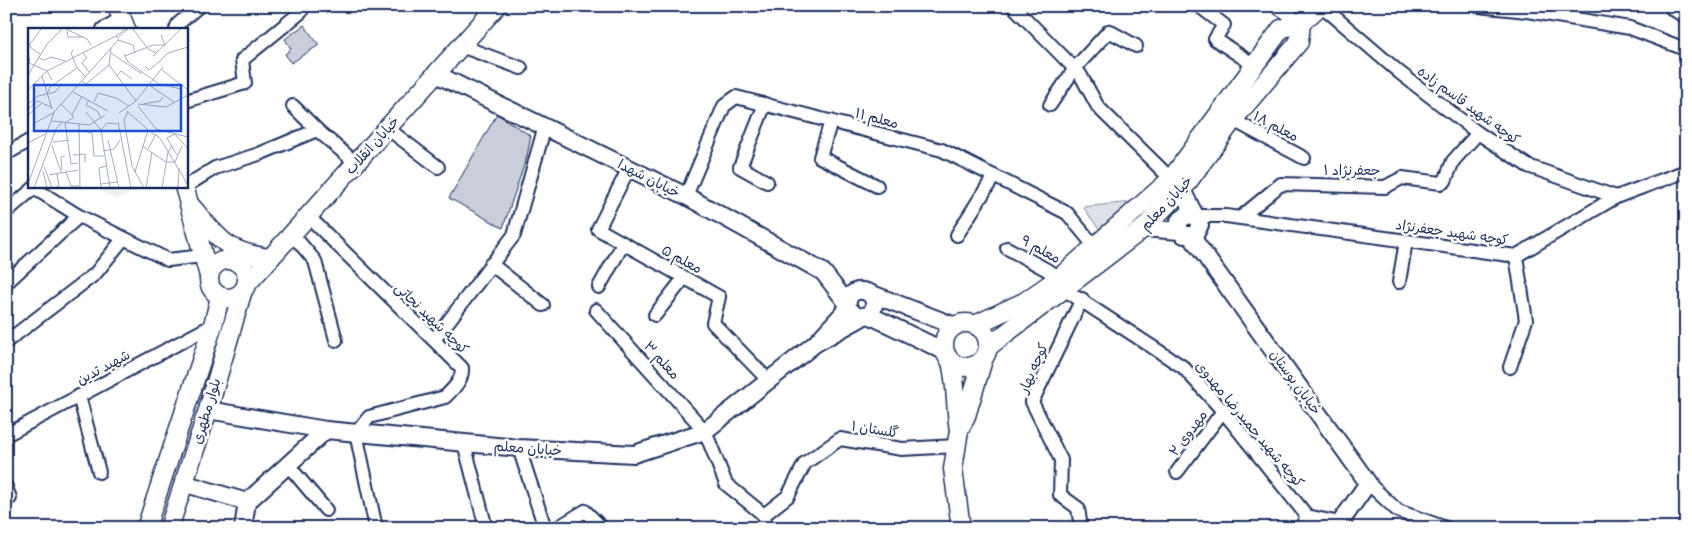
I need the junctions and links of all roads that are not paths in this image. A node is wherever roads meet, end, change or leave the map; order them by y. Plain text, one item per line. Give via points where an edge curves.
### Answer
1 (199, 6) edge
2 (497, 6) edge
3 (1013, 6) edge
4 (1199, 6) edge
5 (1276, 6) edge
6 (1321, 6) edge
7 (1478, 6) edge
8 (1672, 6) edge
9 (301, 12) dead end
10 (1686, 15) edge
11 (122, 18) edge
12 (1301, 23) junction
13 (105, 28) edge
14 (176, 28) edge
15 (461, 46) junction
16 (1136, 46) dead end
17 (1686, 46) edge
18 (1254, 65) junction
19 (520, 68) dead end
20 (1075, 68) junction
21 (436, 74) junction
22 (188, 100) edge
23 (765, 104) junction
24 (1050, 105) dead end
25 (293, 106) dead end
26 (1234, 120) junction
27 (831, 121) junction
28 (545, 126) junction
29 (387, 128) junction
30 (317, 130) junction
31 (1478, 133) junction
32 (28, 142) edge
33 (6, 154) edge
34 (1304, 158) dead end
35 (356, 163) junction
36 (438, 167) dead end
37 (629, 168) junction
38 (1686, 171) edge
39 (994, 176) junction
40 (767, 182) dead end
41 (188, 184) edge
42 (1177, 184) junction
43 (877, 186) dead end
44 (186, 188) edge
45 (686, 196) junction
46 (1616, 197) junction
47 (190, 205) junction
48 (6, 212) edge
49 (79, 216) junction
50 (308, 216) junction
51 (1240, 218) junction
52 (1144, 228) junction
53 (1191, 228) junction
54 (292, 234) junction
55 (957, 235) dead end
56 (123, 239) junction
57 (1406, 240) junction
58 (623, 244) junction
59 (1095, 247) junction
60 (1007, 248) dead end
61 (203, 256) junction
62 (1516, 256) junction
63 (270, 258) junction
64 (491, 264) junction
65 (209, 276) junction
66 (684, 278) junction
67 (1399, 282) dead end
68 (6, 283) edge
69 (1062, 283) junction
70 (599, 287) dead end
71 (244, 288) junction
72 (867, 292) junction
73 (220, 297) junction
74 (1082, 299) junction
75 (543, 305) dead end
76 (596, 310) dead end
77 (856, 311) junction
78 (656, 315) dead end
79 (975, 325) junction
80 (213, 326) junction
81 (955, 326) junction
82 (336, 340) dead end
83 (434, 340) junction
84 (6, 342) edge
85 (986, 353) junction
86 (948, 356) junction
87 (1510, 367) dead end
88 (769, 381) junction
89 (79, 396) junction
90 (208, 410) junction
91 (1223, 411) junction
92 (326, 430) junction
93 (705, 431) junction
94 (356, 433) junction
95 (6, 435) edge
96 (957, 438) junction
97 (464, 443) junction
98 (519, 448) junction
99 (288, 465) junction
100 (99, 472) dead end
101 (1177, 472) dead end
102 (183, 483) junction
103 (1368, 483) junction
104 (247, 502) junction
105 (326, 510) dead end
106 (765, 521) edge
107 (1304, 522) edge
108 (1342, 526) edge
109 (146, 528) edge
110 (169, 528) edge
111 (243, 528) edge
112 (376, 528) edge
113 (486, 528) edge
114 (546, 528) edge
115 (557, 528) edge
116 (602, 528) edge
117 (960, 528) edge
118 (1081, 528) edge
119 (1446, 528) edge

1 - 14 street
2 - 15 main road, خیابان انقلاب
3 - 20 street
4 - 18 street via 1224,25 1215,40
5 - 12 street
6 - 12 main road, خیابان معلم
6 - 31 street, کوچه شهید قاسم زاده
7 - 17 street via 1630,28 1685,49
8 - 10 street
9 - 22 street via 242,60 245,83
11 - 13 street
12 - 18 main road, خیابان معلم via 1281,29
12 - 26 main road, خیابان معلم via 1299,42
15 - 19 street
15 - 21 main road, خیابان انقلاب
16 - 20 street via 1109,31
18 - 42 main road, خیابان معلم
20 - 24 street
20 - 42 street via 1098,107
21 - 28 street, خیابان شهدا
21 - 29 main road, خیابان انقلاب
23 - 27 street, معلم ۱۱
23 - 40 street via 740,167
23 - 45 street, معلم ۱۱ via 736,97 724,106
25 - 30 street
26 - 34 street, معلم ۱۸
26 - 42 main road, خیابان معلم
27 - 39 street, معلم ۱۱ via 942,150
27 - 43 street via 820,157
28 - 37 street, خیابان شهدا
28 - 64 street via 514,235
29 - 35 main road, خیابان انقلاب
29 - 36 street
30 - 35 street
30 - 41 street via 214,168
31 - 46 street, کوچه شهید قاسم زاده via 1528,166
31 - 51 street, جعفرنژاد ۱ via 1453,161 1445,182 1402,178 1385,186 1281,184
32 - 33 street
35 - 50 main road, خیابان انقلاب
37 - 45 street, خیابان شهدا
37 - 58 street, معلم ۵ via 598,229
38 - 46 street, کوچه شهید جعفرنژاد
39 - 55 street
39 - 59 street, معلم ۱۱ via 1067,213
42 - 52 main road, خیابان معلم
42 - 53 street, خیابان بوستان
42 - 59 main road, خیابان معلم
44 - 47 main road
45 - 77 street, خیابان شهدا via 823,272
46 - 62 street, کوچه شهید جعفرنژاد
47 - 61 main road
47 - 63 main road via 230,248
48 - 49 street via 34,188
49 - 56 street
49 - 68 street
50 - 54 main road, خیابان انقلاب
50 - 83 street, کوچه شهید نجاتی
51 - 53 street, کوچه شهید جعفرنژاد via 1226,216
51 - 57 street, کوچه شهید جعفرنژاد
52 - 53 street
52 - 69 main road, خیابان معلم
53 - 103 street, خیابان بوستان
54 - 63 main road, خیابان انقلاب
54 - 82 street via 315,261
56 - 61 street via 168,260
56 - 84 street via 95,274
57 - 62 street, کوچه شهید جعفرنژاد
57 - 67 street
58 - 66 street, معلم ۵
58 - 70 street
59 - 69 main road, خیابان معلم
60 - 69 street, معلم ۹
61 - 65 main road
62 - 87 street via 1526,320
63 - 71 main road, خیابان انقلاب
64 - 75 street
64 - 83 street
65 - 71 main road via 214,266 229,260 244,268
65 - 73 main road via 211,289
66 - 78 street
66 - 88 street, معلم ۵ via 719,297 714,323
69 - 74 street, کوچه شهید حمیدرضا مهدوی
69 - 79 main road, خیابان معلم
69 - 85 main road, خیابان معلم
71 - 73 main road via 232,298
71 - 90 main road, بلوار مطهری
72 - 77 street, خیابان معلم via 854,292
72 - 77 street via 875,303
72 - 81 street
73 - 80 main road, بلوار مطهری
74 - 91 street, کوچه شهید حمیدرضا مهدوی via 1183,368
74 - 118 street, کوچه بهار via 1032,402 1061,460 1060,495 1078,508
76 - 93 street, معلم ۳
77 - 86 street
77 - 88 street, خیابان معلم
79 - 81 main road
79 - 85 main road via 985,334
80 - 89 street, شهید تدین
80 - 109 main road, بلوار مطهری
81 - 86 main road via 944,339
83 - 94 street, کوچه شهید نجاتی via 462,368 462,376 454,390 438,400 369,416
85 - 86 main road via 971,367 964,368
85 - 96 main road
86 - 96 main road via 956,383
88 - 93 street, خیابان معلم
89 - 95 street, شهید تدین
89 - 100 street
90 - 92 street, خیابان معلم
90 - 102 main road, بلوار مطهری
91 - 101 street, مهدوی ۲
91 - 107 street, کوچه شهید حمیدرضا مهدوی
92 - 94 street, خیابان معلم
92 - 99 street
93 - 98 street, خیابان معلم via 634,454
93 - 106 street via 726,484
94 - 97 street, خیابان معلم
94 - 112 street
96 - 106 street, گلستان ۱ via 902,449 840,439 805,463 788,496
96 - 117 main road via 953,469
97 - 98 street, خیابان معلم
97 - 113 street
98 - 114 street
99 - 104 street
99 - 105 street
102 - 104 street
102 - 110 main road, بلوار مطهری
103 - 108 street
103 - 119 street via 1398,511
104 - 111 street
107 - 108 street
115 - 116 street via 585,511

